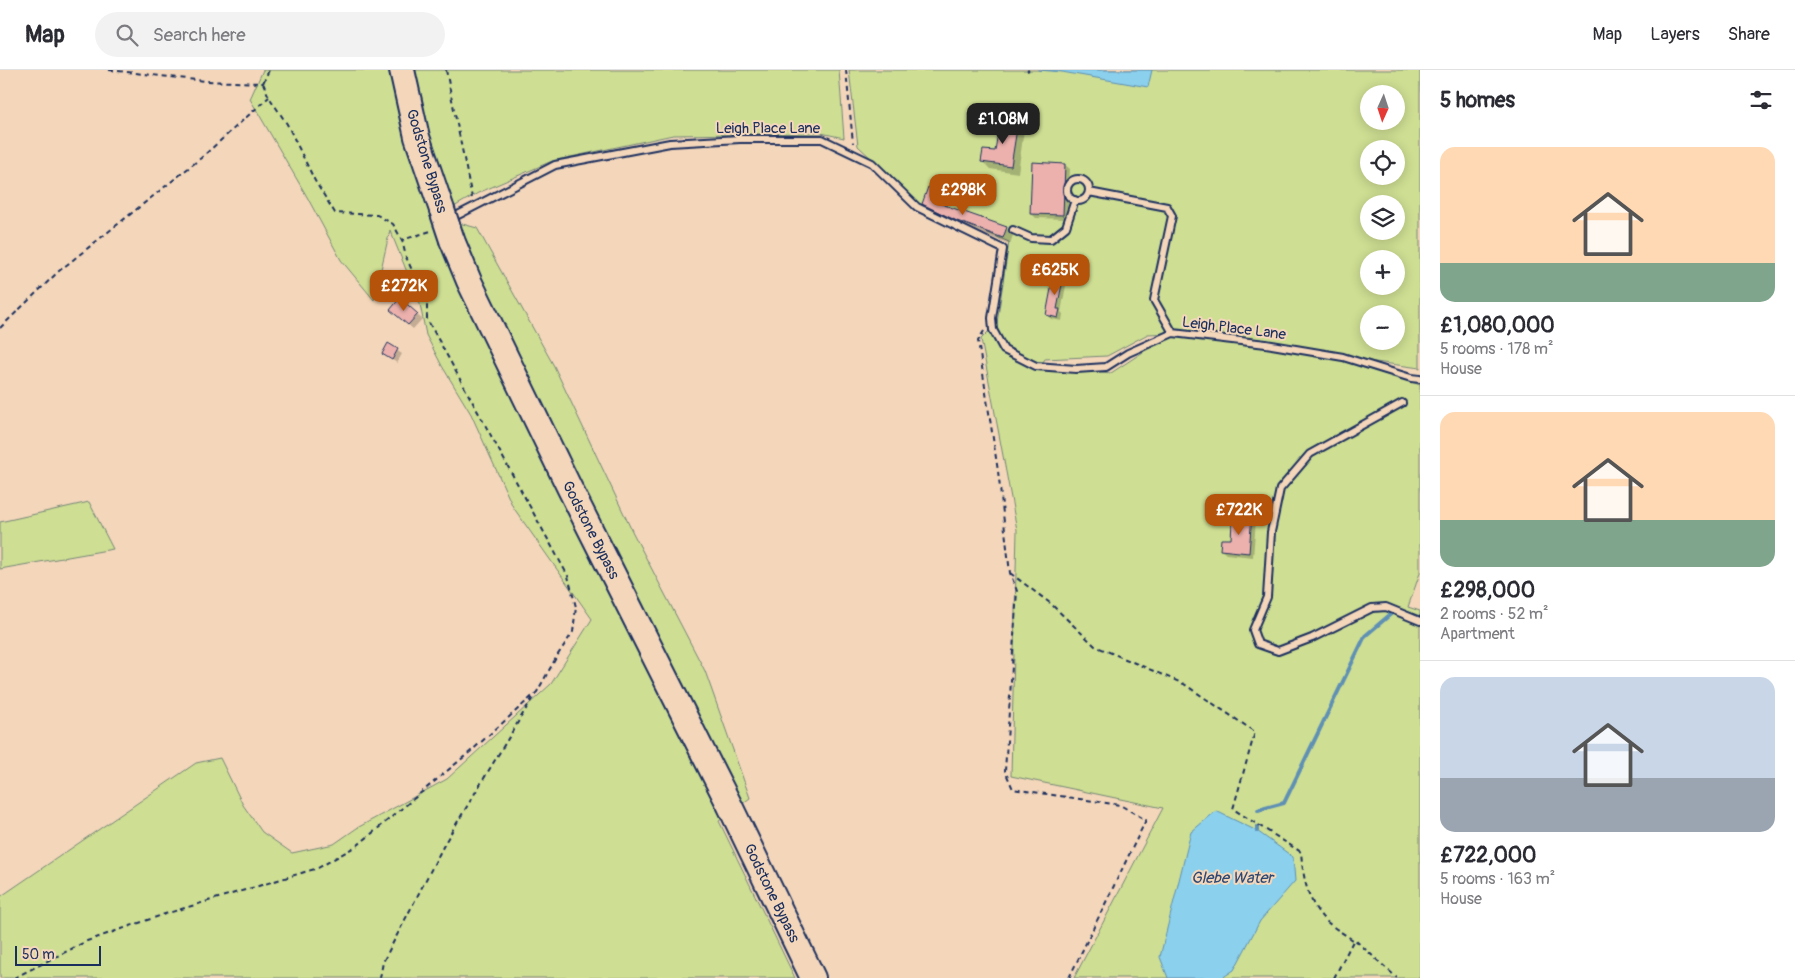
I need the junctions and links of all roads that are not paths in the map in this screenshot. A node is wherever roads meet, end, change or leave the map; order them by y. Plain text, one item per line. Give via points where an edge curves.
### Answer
1 (402, 70) edge
2 (1089, 192) junction
3 (1075, 200) junction
4 (446, 224) junction
5 (1012, 230) dead end
6 (1173, 333) junction
7 (1420, 379) edge
8 (1402, 403) dead end
9 (1420, 621) edge
10 (813, 978) edge

1 - 4 highway, Godstone Bypass via 417,137
2 - 3 lane via 1084,199
2 - 3 lane via 1085,181 1074,179 1067,189
2 - 6 lane via 1167,207 1172,216 1154,300
3 - 5 lane via 1066,227 1051,239 1031,238
4 - 6 lane, Leigh Place Lane via 556,165 670,142 740,138 822,139 872,163 917,207 1003,249 992,318 993,330 1004,350 1036,366 1106,367 1128,353
4 - 10 highway, Godstone Bypass via 469,281 566,481
6 - 7 lane, Leigh Place Lane via 1343,357
8 - 9 lane via 1310,454 1280,488 1271,532 1268,596 1253,630 1258,644 1278,652 1372,608 1386,607

